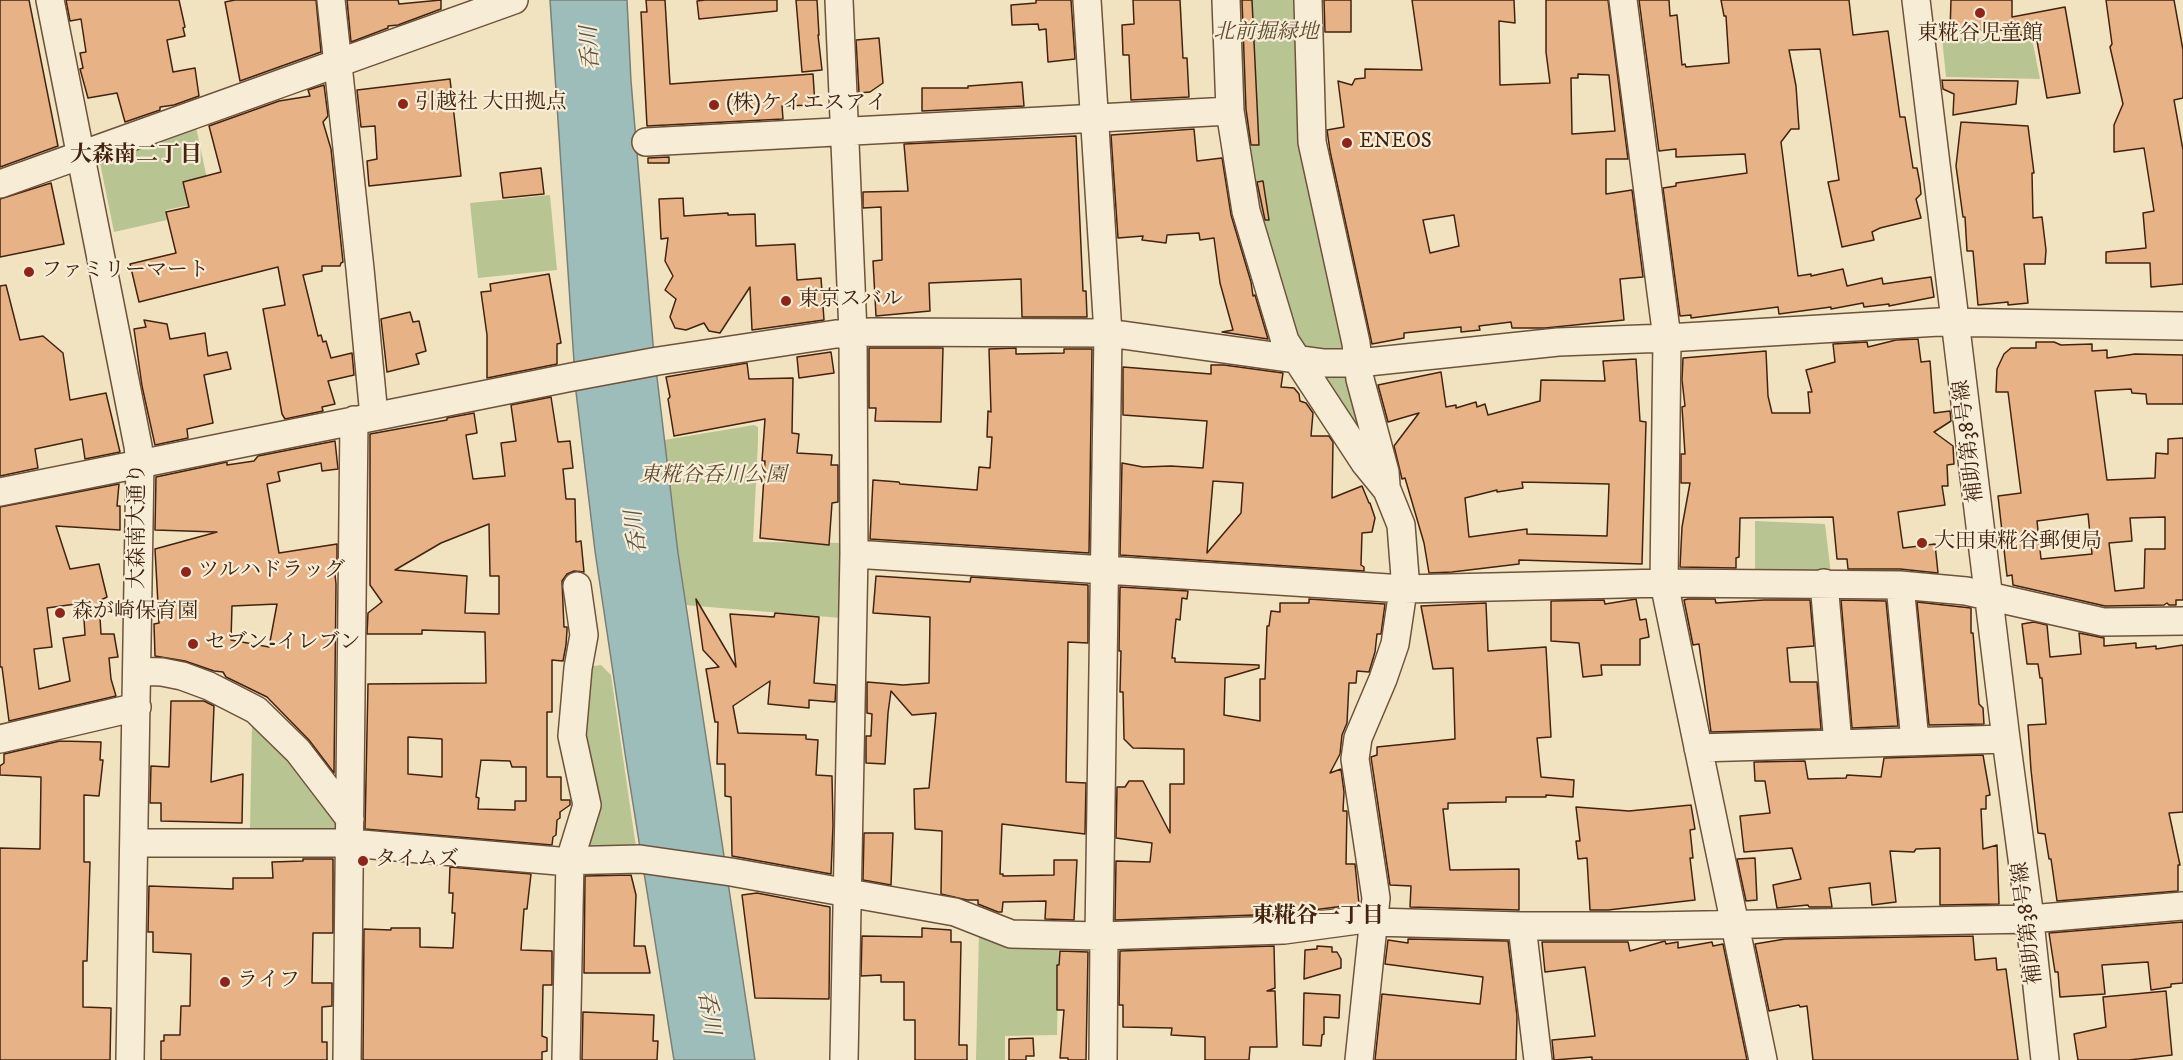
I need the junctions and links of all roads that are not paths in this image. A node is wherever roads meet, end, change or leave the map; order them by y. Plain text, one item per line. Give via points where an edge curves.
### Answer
1 (50, 0) edge
2 (331, 0) edge
3 (514, 0) edge
4 (839, 0) edge
5 (1087, 0) edge
6 (1226, 0) edge
7 (1308, 0) edge
8 (1623, 0) edge
9 (1916, 0) edge
10 (337, 63) junction
11 (1230, 111) junction
12 (1095, 119) junction
13 (846, 130) junction
14 (646, 142) dead end
15 (81, 155) junction
16 (0, 184) edge
17 (1956, 322) junction
18 (2183, 326) edge
19 (854, 333) junction
20 (1107, 333) junction
21 (1667, 338) junction
22 (1295, 358) junction
23 (1358, 363) junction
24 (364, 418) junction
25 (140, 463) junction
26 (1386, 490) junction
27 (0, 492) edge
28 (854, 554) junction
29 (1104, 571) junction
30 (1664, 583) junction
31 (1824, 583) junction
32 (1900, 585) junction
33 (578, 586) dead end
34 (1404, 589) junction
35 (1989, 597) junction
36 (2183, 621) edge
37 (137, 671) junction
38 (136, 707) junction
39 (0, 739) edge
40 (2006, 739) junction
41 (1915, 741) junction
42 (1838, 744) junction
43 (1698, 748) junction
44 (350, 831) junction
45 (134, 843) junction
46 (570, 860) junction
47 (846, 892) junction
48 (2183, 906) edge
49 (2030, 919) junction
50 (1373, 922) junction
51 (1736, 924) junction
52 (1522, 926) junction
53 (1101, 936) junction
54 (130, 1060) edge
55 (347, 1060) edge
56 (566, 1060) edge
57 (844, 1060) edge
58 (1103, 1060) edge
59 (1359, 1060) edge
60 (1538, 1060) edge
61 (1763, 1060) edge
62 (2045, 1060) edge

1 - 15 street, 大森南大通り
2 - 10 street
3 - 10 street
4 - 13 street
5 - 12 street
6 - 11 street
7 - 23 street via 1312,142
8 - 21 street
9 - 17 street, 補助第38号線
10 - 15 street
10 - 24 street via 360,269
11 - 12 street
11 - 22 street via 1246,211 1285,341
12 - 13 street
12 - 20 street
13 - 14 street
13 - 19 street
15 - 16 street
15 - 25 street, 大森南大通り
17 - 18 street
17 - 21 street
17 - 35 street, 補助第38号線
19 - 20 street
19 - 24 street via 658,361
19 - 28 street
20 - 22 street
20 - 29 street
21 - 23 street via 1558,342
21 - 30 street
22 - 23 street
22 - 26 street
23 - 26 street
24 - 25 street
24 - 44 street
25 - 27 street
25 - 37 street, 大森南大通り
26 - 34 street via 1401,525
28 - 29 street
28 - 47 street
29 - 34 street
29 - 53 street
30 - 31 street
30 - 34 street
30 - 43 street
31 - 32 street
31 - 42 street
32 - 35 street
32 - 41 street
33 - 46 street via 584,635 572,736 587,806
34 - 50 street via 1395,644 1358,738 1355,759 1376,898
35 - 36 street via 2103,622
35 - 40 street, 補助第38号線
37 - 38 street, 大森南大通り
37 - 44 street via 182,676 256,710 298,751
38 - 39 street
38 - 45 street, 大森南大通り
40 - 41 street
40 - 49 street, 補助第38号線
41 - 42 street
42 - 43 street
43 - 51 street
44 - 45 street
44 - 46 street
44 - 55 street
45 - 54 street, 大森南大通り
46 - 47 street via 640,859
46 - 56 street
47 - 53 street via 955,912 1011,934
47 - 57 street
48 - 49 street
49 - 51 street
49 - 62 street, 補助第38号線
50 - 52 street
50 - 53 street via 1358,920 1284,930
50 - 59 street
51 - 52 street
51 - 61 street
52 - 60 street
53 - 58 street

